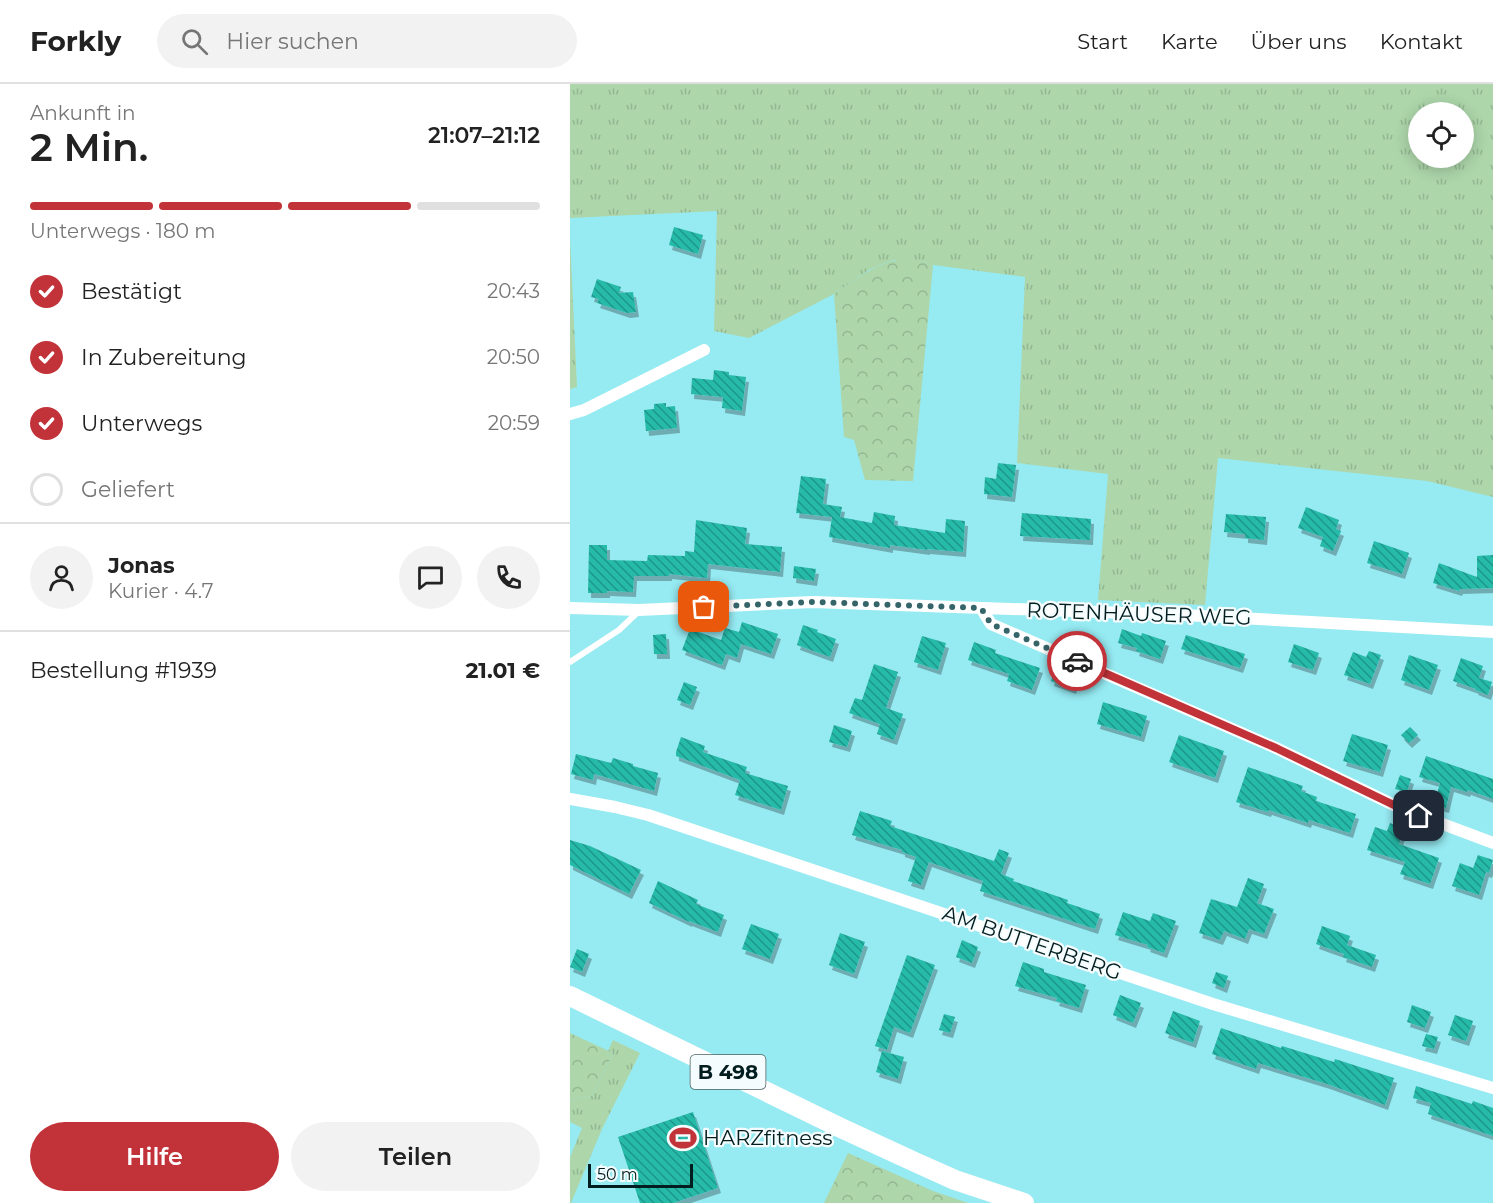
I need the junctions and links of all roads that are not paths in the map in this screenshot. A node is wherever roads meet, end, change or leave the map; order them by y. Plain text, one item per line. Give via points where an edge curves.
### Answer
1 (704, 350) dead end
2 (570, 414) edge
3 (570, 608) edge
4 (981, 608) junction
5 (639, 610) junction
6 (1493, 632) edge
7 (570, 662) edge
8 (570, 799) edge
9 (1493, 843) edge
10 (570, 996) edge
11 (1493, 1088) edge
12 (1024, 1203) edge

1 - 2 street
3 - 5 street, ROTENHÄUSER WEG
4 - 5 street, ROTENHÄUSER WEG via 813,602
4 - 6 street, ROTENHÄUSER WEG
4 - 9 street via 991,624 1276,748 1400,808
5 - 7 lane via 619,630
8 - 11 street, AM BUTTERBERG via 648,815 1213,1004
10 - 12 main road, B 498 via 916,1163

